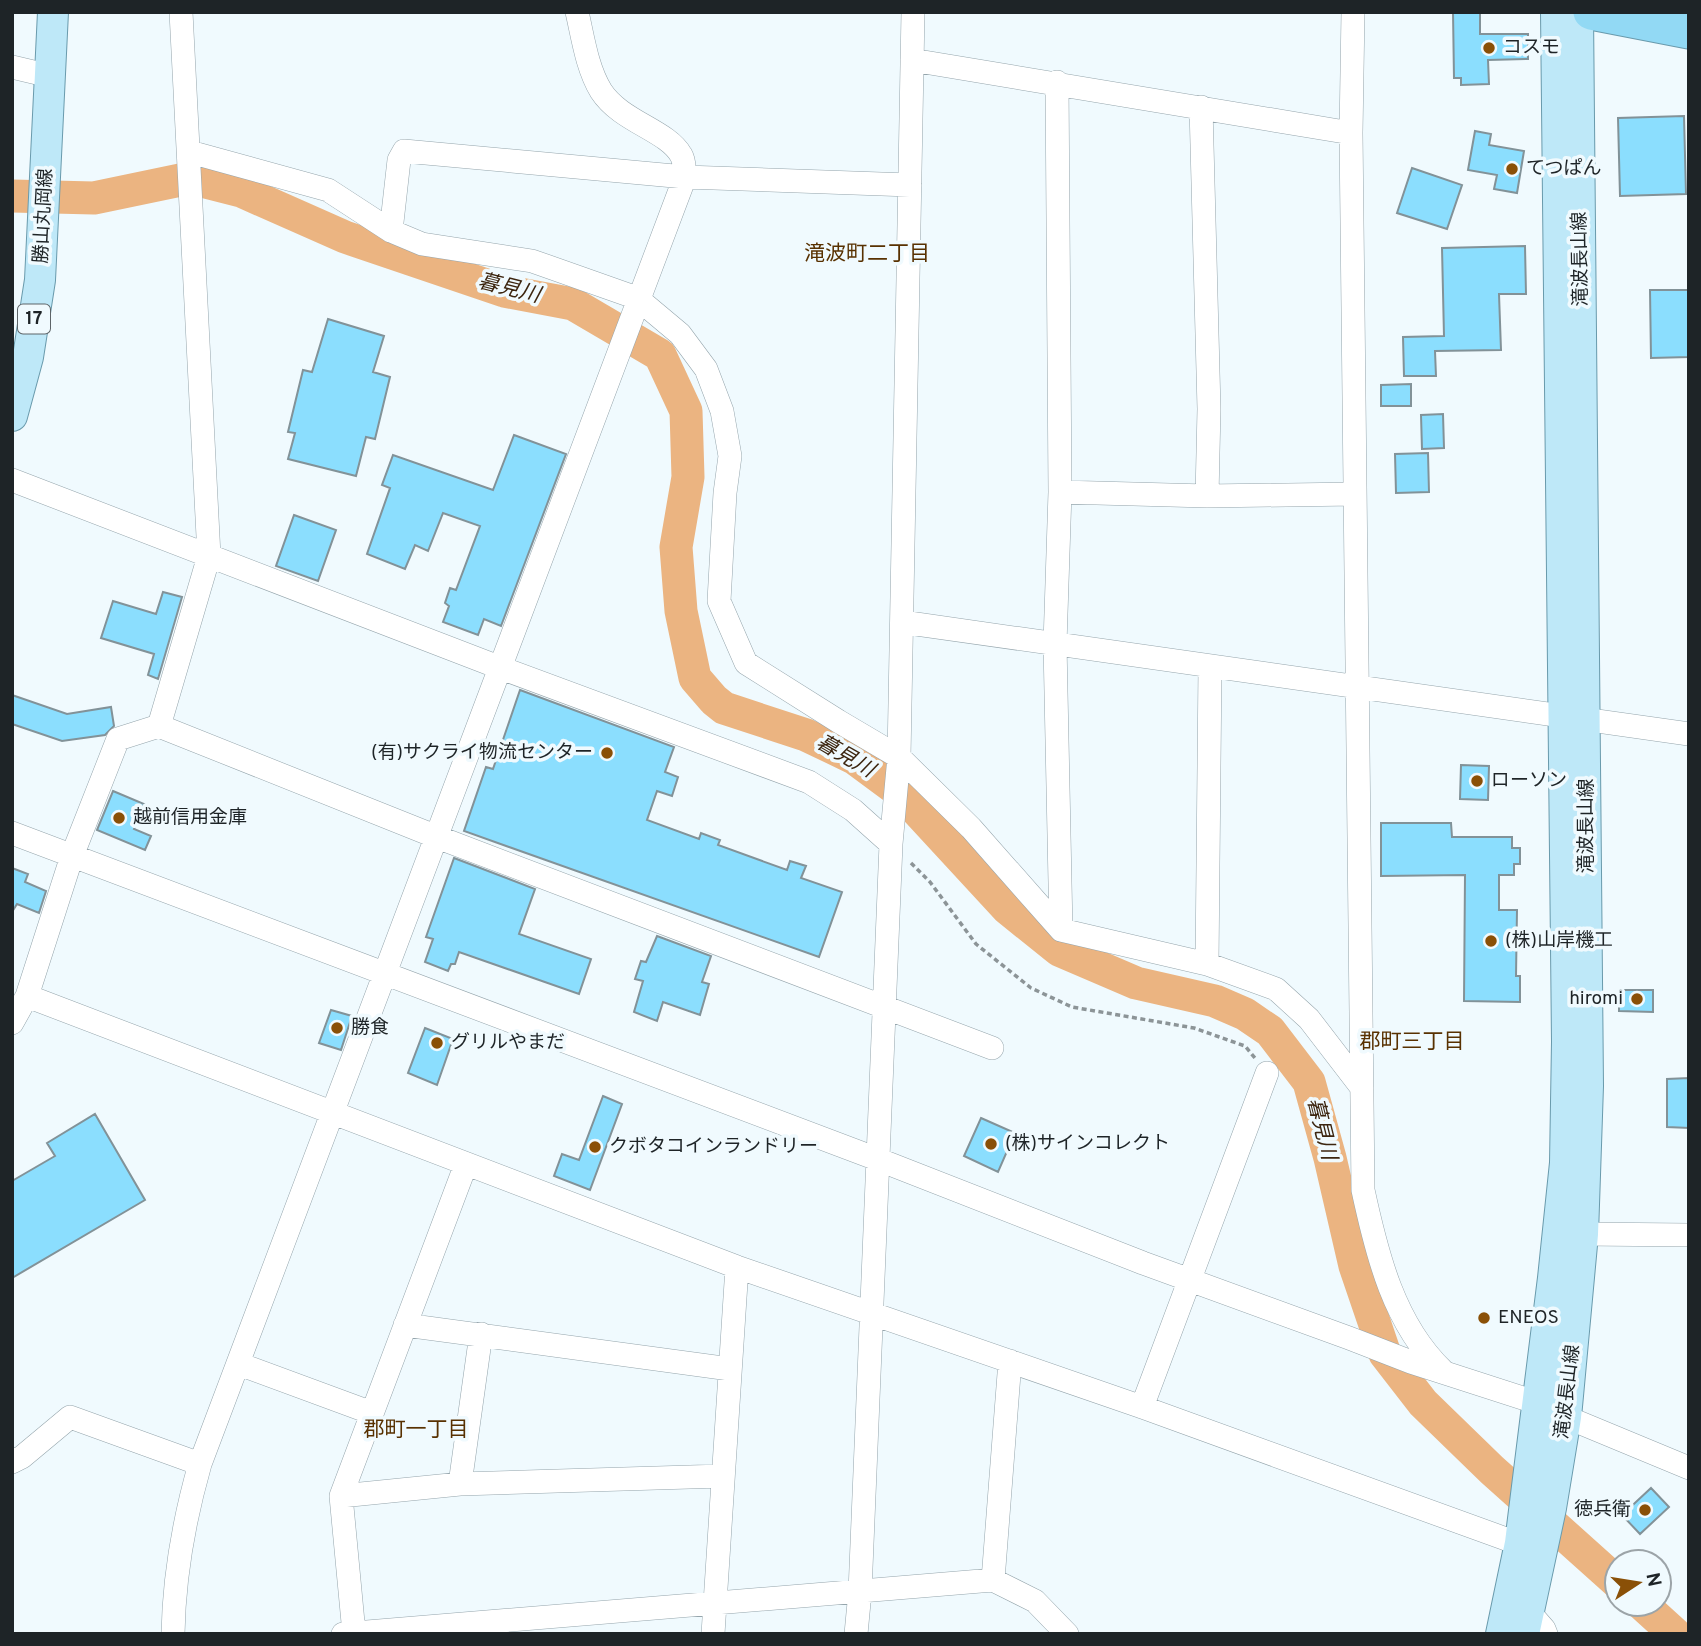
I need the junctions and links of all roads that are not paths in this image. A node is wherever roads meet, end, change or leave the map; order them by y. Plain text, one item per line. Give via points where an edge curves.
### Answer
1 (54, 12) edge
2 (181, 12) edge
3 (577, 12) edge
4 (913, 12) edge
5 (1353, 12) edge
6 (1556, 12) edge
7 (1578, 12) edge
8 (1591, 12) edge
9 (1689, 31) edge
10 (912, 60) junction
11 (12, 67) edge
12 (50, 76) junction
13 (1056, 82) junction
14 (1201, 107) junction
15 (1351, 132) junction
16 (190, 157) junction
17 (685, 177) junction
18 (910, 186) junction
19 (391, 231) junction
20 (638, 298) junction
21 (12, 416) edge
22 (12, 480) edge
23 (1060, 492) junction
24 (1355, 494) junction
25 (1207, 496) junction
26 (209, 556) junction
27 (902, 622) junction
28 (1055, 644) junction
29 (1210, 667) junction
30 (501, 668) junction
31 (1359, 688) junction
32 (1574, 719) junction
33 (159, 726) junction
34 (1689, 734) edge
35 (899, 757) junction
36 (12, 833) edge
37 (438, 837) junction
38 (892, 839) junction
39 (72, 856) junction
40 (1061, 930) junction
41 (1207, 964) junction
42 (386, 974) junction
43 (27, 996) junction
44 (885, 1007) junction
45 (12, 1023) edge
46 (992, 1048) dead end
47 (1267, 1073) road end
48 (1362, 1088) junction
49 (334, 1113) junction
50 (877, 1159) junction
51 (466, 1164) junction
52 (1583, 1234) junction
53 (1689, 1235) edge
54 (737, 1267) junction
55 (1190, 1280) junction
56 (873, 1314) junction
57 (405, 1325) junction
58 (481, 1335) junction
59 (1010, 1361) junction
60 (239, 1364) junction
61 (730, 1369) junction
62 (1446, 1374) junction
63 (1538, 1403) junction
64 (1142, 1407) junction
65 (372, 1413) junction
66 (1566, 1417) junction
67 (12, 1462) edge
68 (200, 1464) junction
69 (1689, 1468) edge
70 (723, 1476) junction
71 (460, 1484) junction
72 (341, 1496) junction
73 (1528, 1542) junction
74 (993, 1580) junction
75 (860, 1592) junction
76 (715, 1603) junction
77 (1533, 1627) edge
78 (349, 1633) edge
79 (173, 1634) edge
80 (713, 1634) edge
81 (856, 1634) edge
82 (1067, 1634) edge
83 (1501, 1634) edge

1 - 12 main road, 勝山丸岡線 / 17
2 - 16 street
3 - 17 street via 602,92 627,117 669,141 683,157
4 - 10 street
5 - 15 street
6 - 32 main road, 滝波長山線
7 - 32 main road, 滝波長山線
8 - 9 highway
10 - 13 street
10 - 18 street
11 - 12 street
12 - 21 main road, 勝山丸岡線 / 17 via 40,279 28,357
13 - 14 street
13 - 23 street
14 - 15 street
14 - 25 street
15 - 24 street
16 - 19 street via 328,190
16 - 26 street
17 - 18 street
17 - 19 street via 404,151
17 - 20 street
18 - 27 street
19 - 20 street via 422,244 532,261
20 - 30 street
20 - 35 street via 680,334 706,369 722,411 730,456 719,601 746,663
22 - 26 street
23 - 25 street
23 - 28 street
24 - 25 street
24 - 31 street
26 - 30 street
26 - 33 street
27 - 28 street
27 - 35 street
28 - 29 street
28 - 40 street
29 - 31 street
29 - 41 street
30 - 37 street
30 - 38 street via 809,782
31 - 32 street
31 - 48 street
32 - 34 street
32 - 52 main road, 滝波長山線 via 1588,1086
32 - 63 main road, 滝波長山線 via 1565,1163
33 - 37 street
33 - 39 street via 118,738
35 - 38 street
35 - 40 street via 971,828
36 - 39 street
37 - 42 street
37 - 44 street
38 - 44 street
39 - 42 street
39 - 43 street
40 - 41 street
41 - 48 street via 1276,989 1309,1019
42 - 49 street
42 - 50 street
43 - 45 street
43 - 49 street
44 - 46 street
44 - 50 street
47 - 55 street
48 - 62 street via 1363,1190 1377,1255 1402,1314 1426,1355
49 - 51 street
49 - 60 street
50 - 55 street
50 - 56 street
51 - 54 street
51 - 57 street
52 - 53 street
52 - 66 main road, 滝波長山線
54 - 56 street
54 - 61 street
55 - 62 street
55 - 64 street
56 - 59 street
56 - 75 street
57 - 58 street
57 - 65 street
58 - 61 street
58 - 71 street
59 - 64 street
59 - 74 street
60 - 65 street
60 - 68 street
61 - 70 street
62 - 63 street
63 - 66 street
63 - 73 main road, 滝波長山線
64 - 73 street
65 - 72 street
66 - 69 street
66 - 73 main road, 滝波長山線 via 1554,1484
67 - 68 street via 70,1417
68 - 79 street via 180,1551
70 - 71 street
70 - 76 street
71 - 72 street
72 - 78 street
73 - 77 main road, 滝波長山線
73 - 83 main road, 滝波長山線
74 - 75 street
74 - 82 street via 1035,1601
75 - 76 street
75 - 81 street
76 - 78 street
76 - 80 street

